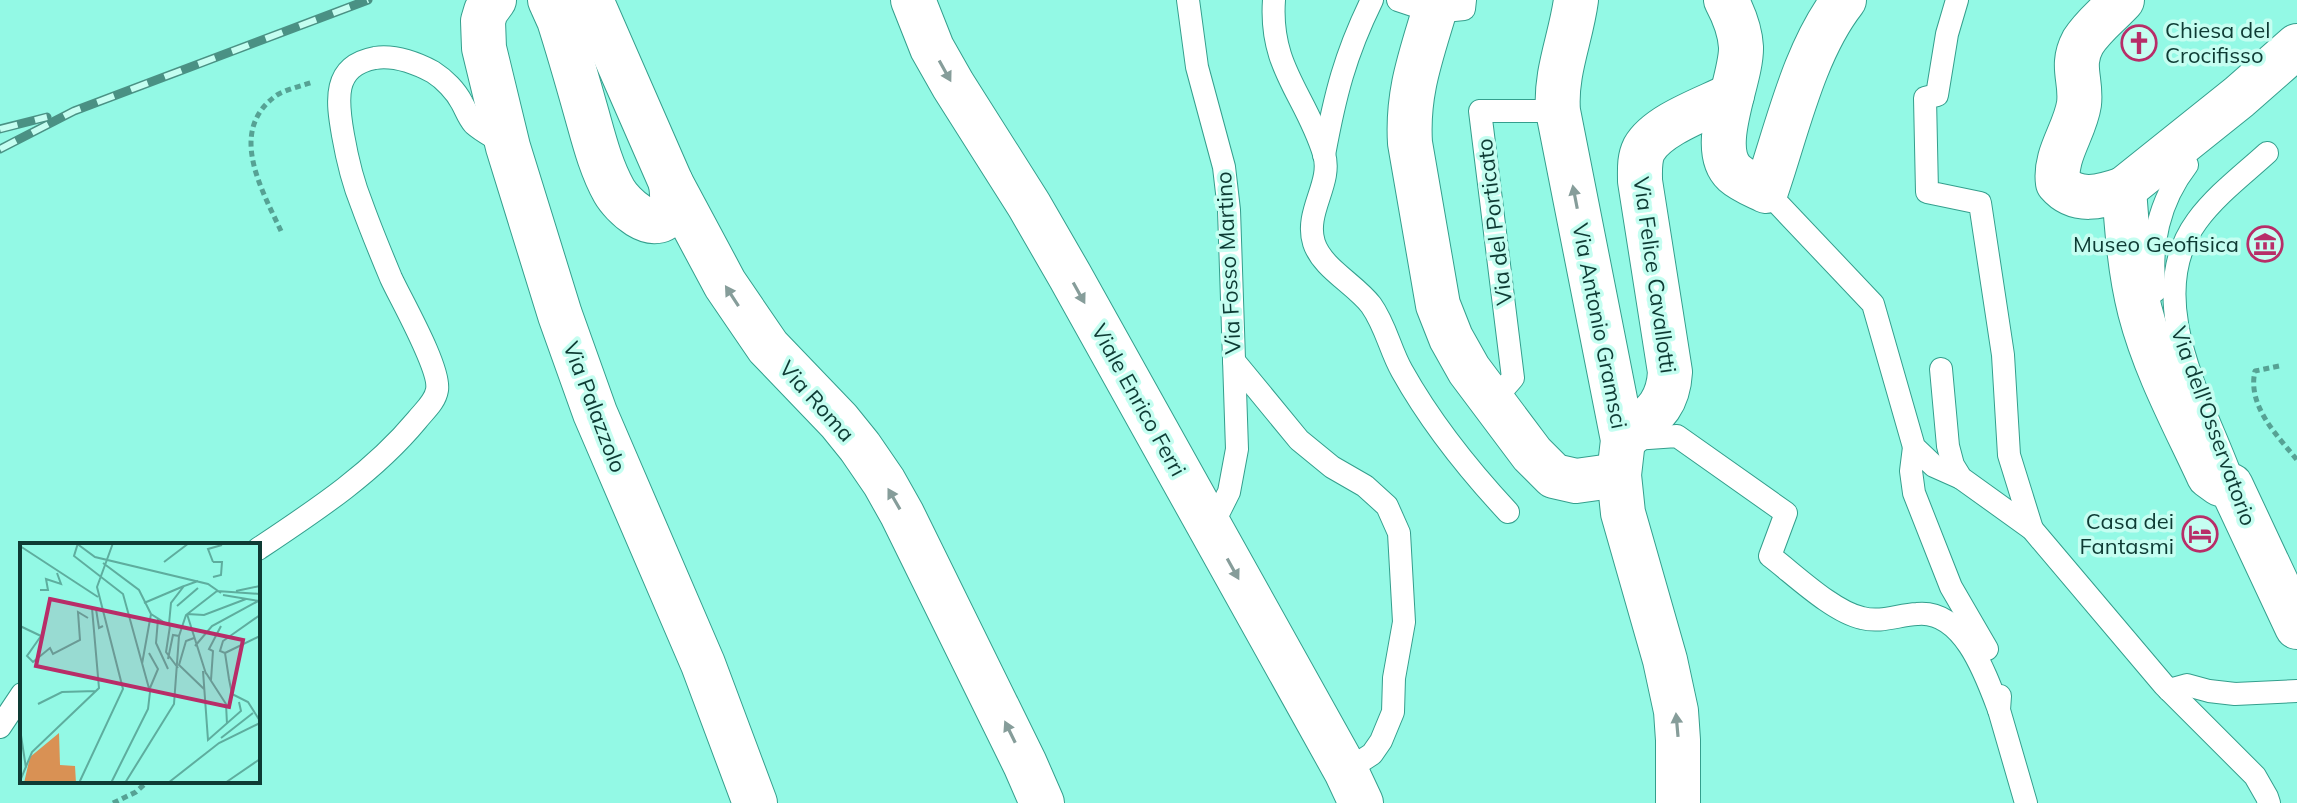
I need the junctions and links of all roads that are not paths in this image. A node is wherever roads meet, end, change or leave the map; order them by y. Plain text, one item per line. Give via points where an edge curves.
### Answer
1 (494, 0) edge
2 (550, 0) edge
3 (591, 0) edge
4 (913, 0) edge
5 (1188, 0) edge
6 (1274, 0) edge
7 (1372, 0) edge
8 (1726, 0) edge
9 (1844, 0) edge
10 (1957, 0) edge
11 (2116, 2) edge
12 (1423, 3) edge
13 (1572, 18) edge
14 (2297, 46) edge
15 (1732, 95) junction
16 (1558, 111) junction
17 (508, 147) junction
18 (2267, 153) dead end
19 (1324, 163) junction
20 (2187, 165) dead end
21 (671, 183) junction
22 (1766, 191) junction
23 (2115, 192) junction
24 (1234, 361) junction
25 (2189, 368) junction
26 (1941, 369) dead end
27 (1493, 401) junction
28 (1914, 447) junction
29 (1621, 458) junction
30 (1961, 478) junction
31 (2231, 486) junction
32 (1508, 512) dead end
33 (1208, 523) junction
34 (2032, 529) junction
35 (260, 548) edge
36 (2297, 627) edge
37 (2169, 690) junction
38 (2297, 691) edge
39 (20, 697) edge
40 (1999, 710) junction
41 (0, 727) edge
42 (1354, 787) edge
43 (755, 803) edge
44 (1042, 803) edge
45 (1678, 803) edge
46 (2026, 803) edge
47 (2269, 803) edge

1 - 17 street, Via Palazzolo via 482,34
2 - 21 street via 613,189 627,208 655,221 669,212
3 - 21 street, Via Roma
4 -> 33 street, Viale Enrico Ferri via 932,48 1029,205
5 - 24 lane, Via Fosso Martino via 1197,67 1227,189
6 - 19 lane via 1277,50
7 - 19 lane via 1335,94
8 - 15 street via 1741,48
9 - 22 street via 1812,54
10 - 34 lane via 1937,95 1925,98 1927,192 1980,203 2003,355 2009,455
11 - 23 street via 2078,54 2077,115 2057,175 2058,183 2072,194
12 - 27 street via 1410,143 1434,286 1443,323
13 - 16 street, Via Antonio Gramsci via 1560,67
14 - 23 street
15 - 22 street via 1724,137 1727,163 1742,179
15 - 29 street, Via Felice Cavallotti via 1662,130 1643,151 1640,181 1669,386 1660,408
16 - 27 lane, Via del Porticato via 1480,111 1513,378
29 -> 16 street, Via Antonio Gramsci
17 - 35 lane via 475,125 454,90 415,63 375,58 351,68 342,79 339,100 360,201 438,388 433,401 377,464
17 - 43 street, Via Palazzolo via 581,377 703,664
18 - 25 lane, Via dell'Osservatorio via 2209,207 2185,243 2174,301
19 - 32 lane via 1312,216 1317,251 1370,304 1402,371 1446,440
20 - 25 lane via 2161,211 2152,274 2159,308
44 -> 21 street, Via Roma via 895,501 839,421 768,347 743,312
22 - 28 lane via 1873,304
23 - 31 street via 2151,345 2209,476
24 - 33 lane, Via Fosso Martino via 1234,471 1229,492
24 - 42 lane via 1314,453 1387,506 1399,533 1404,622 1393,712
25 - 31 lane, Via dell'Osservatorio
26 - 30 lane via 1948,446
27 - 29 street via 1554,476 1576,481
28 - 30 lane via 1934,466
28 - 40 lane via 1914,493 1951,587 1997,670
29 - 40 lane via 1677,436 1786,513 1770,556 1847,613 1876,620 1931,614 1953,624 1987,677
45 -> 29 street, Via Antonio Gramsci via 1674,698 1623,513
30 - 34 lane
31 - 36 street, Via dell'Osservatorio
33 -> 42 street, Viale Enrico Ferri
34 - 37 lane
37 - 38 lane via 2187,685 2235,694
37 - 47 lane via 2255,776
39 - 41 lane
40 - 46 lane

